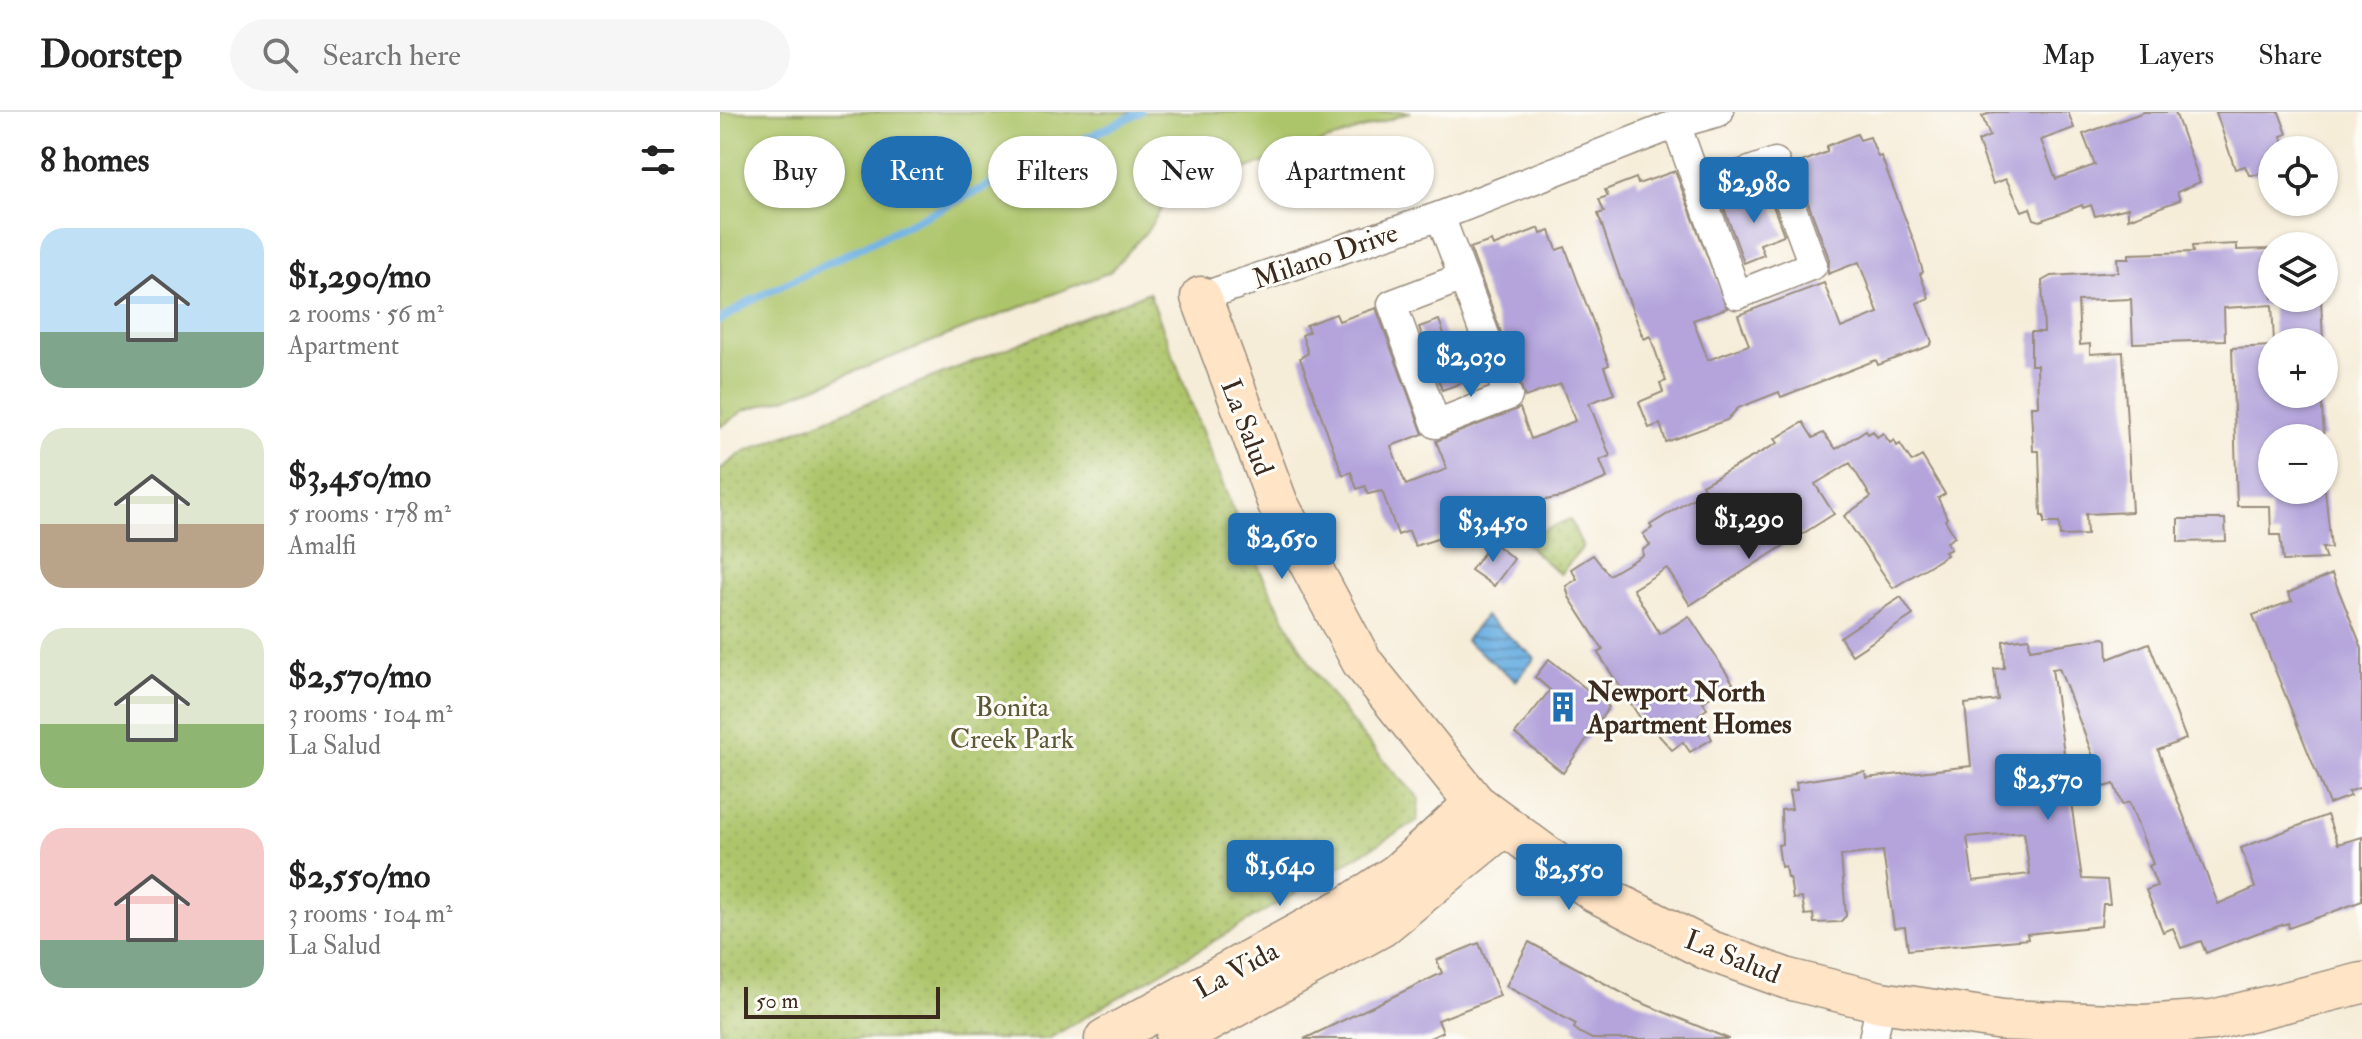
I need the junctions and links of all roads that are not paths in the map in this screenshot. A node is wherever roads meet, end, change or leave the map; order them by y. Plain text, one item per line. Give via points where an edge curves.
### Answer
1 (1719, 112) edge
2 (1676, 124) junction
3 (1699, 189) junction
4 (1440, 216) junction
5 (1463, 277) junction
6 (1201, 297) joint
7 (1489, 814) junction
8 (2362, 983) edge
9 (1877, 1020) edge
10 (1105, 1039) edge
11 (1176, 1039) edge

1 - 2 street, Milano Drive
2 - 3 street
2 - 4 street, Milano Drive
3 - 3 street via 1737,295 1813,265 1775,162
4 - 5 street
4 - 6 street, Milano Drive
5 - 5 street via 1508,396 1436,424 1392,304
6 - 7 street, La Salud via 1278,504 1362,662
7 - 9 street, La Salud via 1595,892 1708,950
7 - 10 street, La Vida via 1350,905
7 - 11 street, La Vida via 1381,927
8 - 9 street, La Salud via 2213,1020 2144,1025

